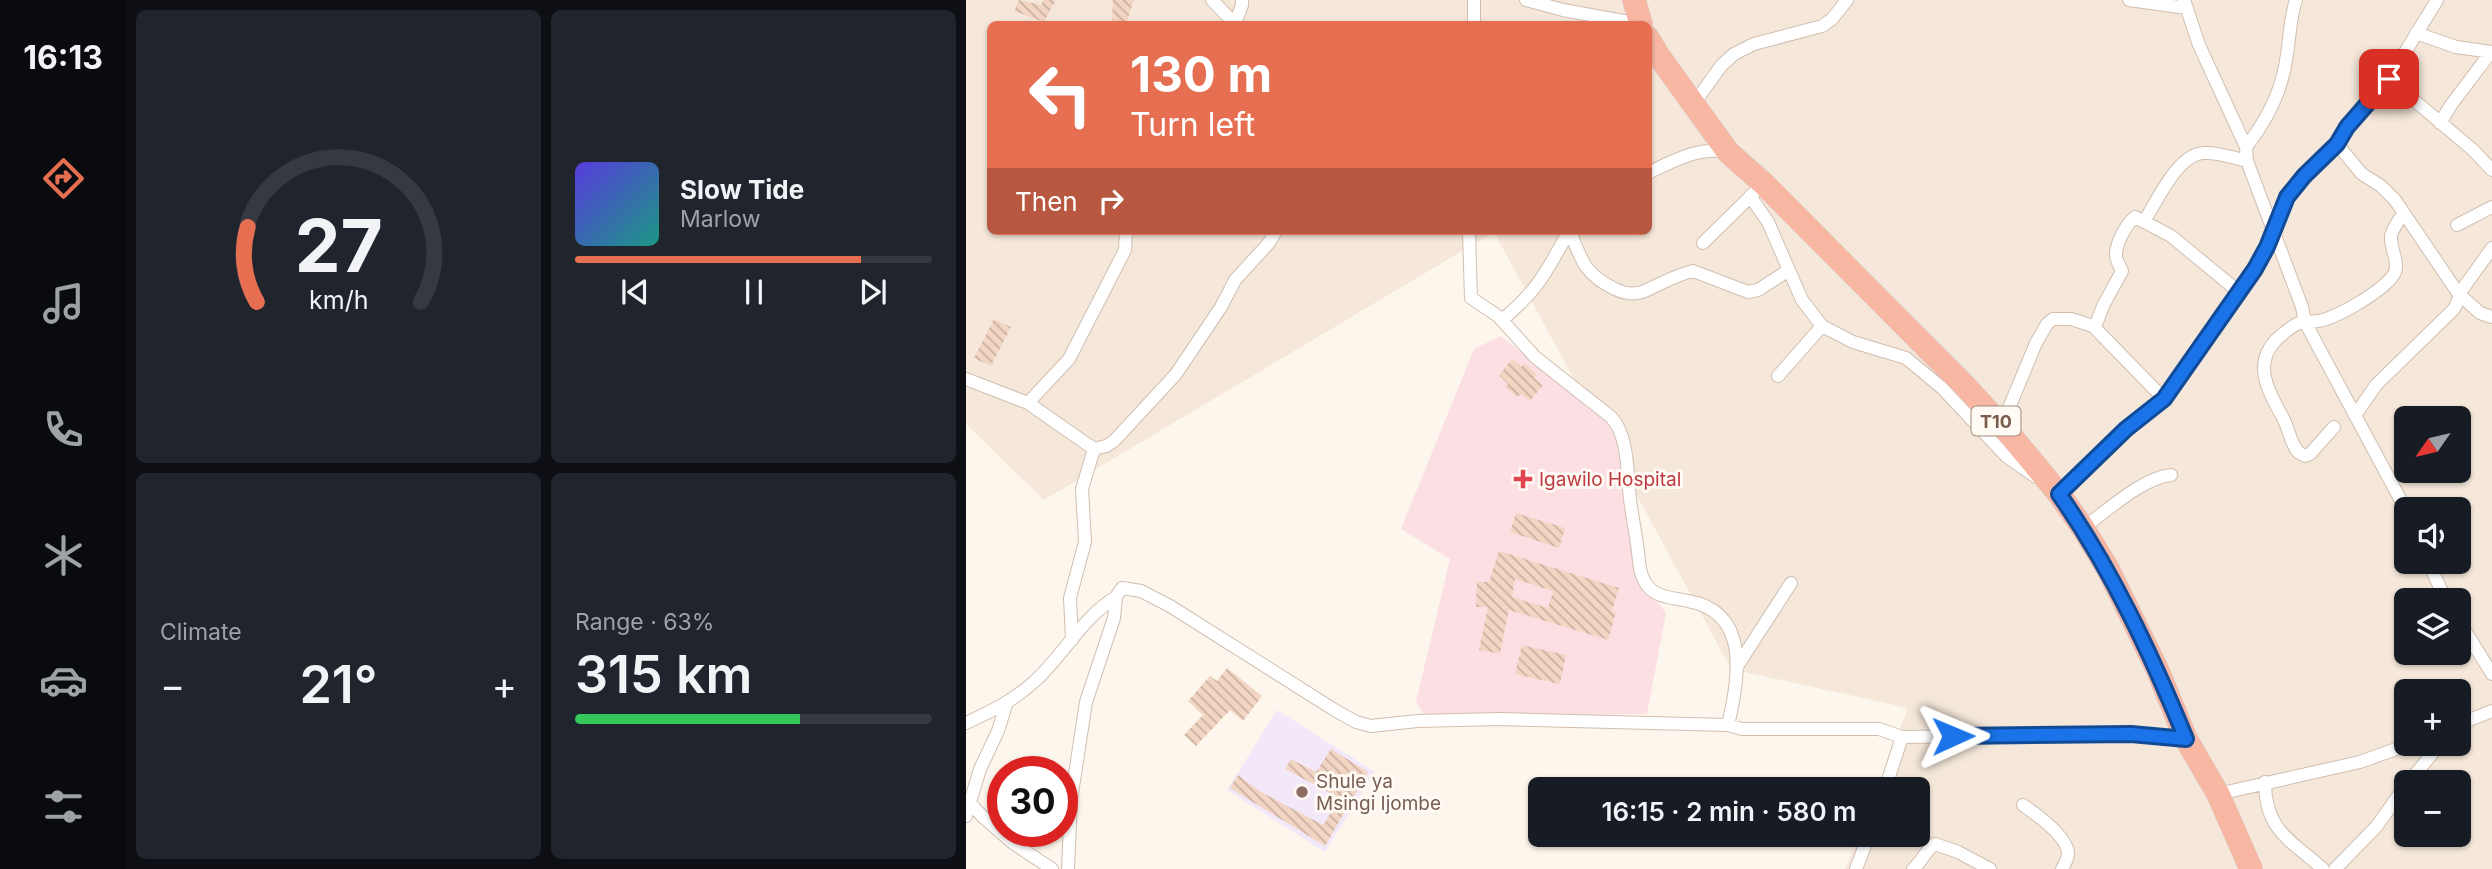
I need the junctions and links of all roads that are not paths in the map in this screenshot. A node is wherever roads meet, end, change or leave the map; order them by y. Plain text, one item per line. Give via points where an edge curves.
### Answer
1 (1212, 0) edge
2 (1242, 0) edge
3 (1474, 0) edge
4 (1526, 0) edge
5 (1635, 0) edge
6 (1847, 0) edge
7 (2129, 0) edge
8 (2296, 0) edge
9 (2438, 0) edge
10 (2186, 4) edge
11 (1230, 21) edge
12 (1234, 21) edge
13 (1474, 21) edge
14 (1624, 21) edge
15 (1640, 21) edge
16 (2416, 33) junction
17 (1652, 50) edge
18 (2492, 52) edge
19 (2389, 79) junction
20 (1693, 105) junction
21 (2440, 123) junction
22 (2337, 144) junction
23 (2246, 146) junction
24 (1728, 152) junction
25 (2247, 161) junction
26 (2492, 170) edge
27 (1652, 171) edge
28 (1757, 190) junction
29 (2492, 207) edge
30 (2404, 213) junction
31 (2145, 220) junction
32 (2457, 225) dead end
33 (2272, 233) junction
34 (1126, 235) edge
35 (1274, 235) edge
36 (1469, 235) edge
37 (1567, 235) edge
38 (1571, 235) edge
39 (1703, 243) dead end
40 (2492, 248) edge
41 (1789, 270) junction
42 (2239, 292) junction
43 (2459, 294) junction
44 (2492, 317) edge
45 (1502, 320) junction
46 (2305, 322) junction
47 (1822, 326) junction
48 (2095, 327) junction
49 (1778, 376) dead end
50 (966, 380) edge
51 (2164, 399) junction
52 (1028, 404) junction
53 (2356, 414) junction
54 (2001, 427) junction
55 (2334, 428) dead end
56 (1094, 449) junction
57 (2171, 475) dead end
58 (2059, 494) junction
59 (2399, 497) edge
60 (2083, 528) junction
61 (1791, 583) dead end
62 (1116, 597) junction
63 (1072, 640) junction
64 (2471, 640) edge
65 (1738, 665) junction
66 (2492, 674) edge
67 (1006, 705) junction
68 (2492, 710) edge
69 (2471, 719) edge
70 (966, 723) edge
71 (1728, 725) junction
72 (1902, 737) junction
73 (2186, 739) junction
74 (2394, 750) edge
75 (2430, 756) edge
76 (2419, 770) edge
77 (1889, 777) edge
78 (2265, 782) junction
79 (2218, 794) junction
80 (2394, 803) edge
81 (2024, 805) dead end
82 (968, 809) edge
83 (1864, 847) edge
84 (1052, 869) edge
85 (1068, 869) edge
86 (1856, 869) edge
87 (1913, 869) edge
88 (1990, 869) edge
89 (2062, 869) edge
90 (2251, 869) edge
91 (2323, 869) edge
92 (2335, 869) edge

1 - 11 street
2 - 12 street
3 - 13 street
4 - 14 street
5 - 15 highway
6 - 20 street via 1822,26 1734,54
7 - 10 street
8 - 23 street via 2278,92 2265,123
9 - 16 street
10 - 23 street via 2199,45
16 - 18 street via 2456,47
16 - 19 street
17 - 20 highway, T10
18 - 21 street
19 - 21 street
19 - 22 street
20 - 24 highway, T10
21 - 26 street
22 - 30 street
22 - 33 street via 2287,197
23 - 25 street
24 - 27 street via 1696,153
24 - 28 highway, T10
25 - 31 street via 2207,152 2191,155
25 - 33 street
28 - 39 street
28 - 41 street
28 - 54 highway, T10 via 1966,387
29 - 32 street
30 - 43 street
30 - 46 street via 2391,237 2397,265 2394,275 2343,311
31 - 42 street
31 - 48 street via 2132,218 2124,233 2115,255 2122,271
33 - 42 street
33 - 46 street
34 - 52 street via 1125,250 1069,359
35 - 56 street via 1235,280 1176,374 1114,441
36 - 45 street via 1471,298
37 - 45 street via 1534,290
38 - 41 street via 1589,273 1624,293 1641,292 1693,271 1748,292
40 - 43 street
41 - 47 street via 1802,300
42 - 51 street
43 - 44 street via 2480,313
43 - 53 street via 2454,309 2376,385
45 - 65 street via 1530,352 1616,421 1642,576 1657,595 1712,610 1734,638
46 - 53 street
46 - 55 street via 2284,333 2267,351 2265,381 2300,453 2309,454
47 - 49 street
47 - 58 street via 1853,342 1906,358 1942,388 2006,456
48 - 51 street
48 - 54 street via 2071,319 2048,322
50 - 52 street
51 - 58 street
52 - 56 street
53 - 59 street
54 - 58 highway, T10
56 - 63 street via 1082,489 1085,542 1070,598
57 - 60 street via 2146,483
58 - 60 highway, T10
60 - 73 highway, T10 via 2158,671
61 - 65 street
62 - 63 street
62 - 71 street via 1122,588 1142,591 1333,709 1371,726 1499,719
62 - 85 street via 1114,618 1086,702 1070,815
63 - 67 street
64 - 66 street
65 - 71 street
67 - 70 street
67 - 82 street
68 - 69 street
71 - 72 street via 1742,729 1878,729
72 - 73 street via 2131,734
72 - 77 street
73 - 79 highway, T10
74 - 78 street via 2360,762
75 - 76 street
78 - 79 street
78 - 91 street via 2267,811 2275,827
79 - 90 highway, T10
80 - 92 street
81 - 89 street via 2049,825 2066,848
82 - 84 street
83 - 86 street
87 - 88 street via 1937,844

